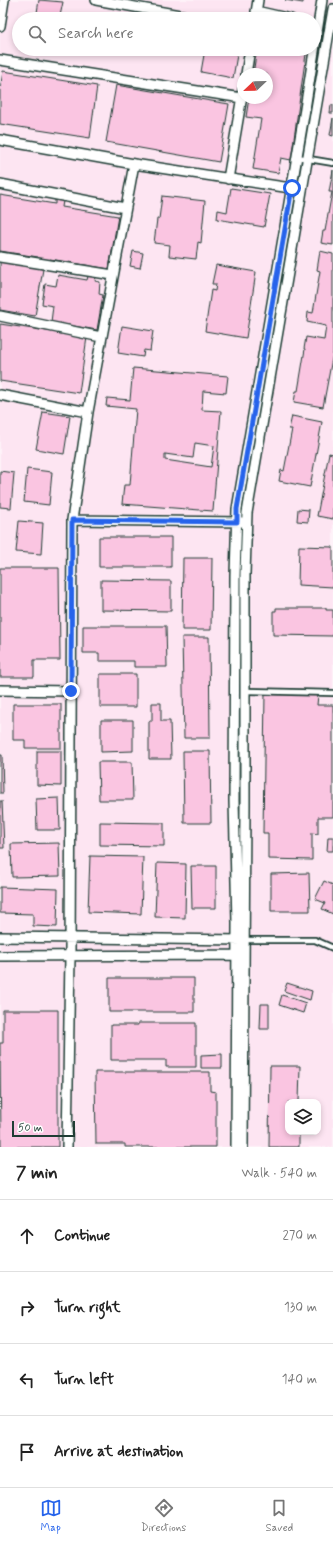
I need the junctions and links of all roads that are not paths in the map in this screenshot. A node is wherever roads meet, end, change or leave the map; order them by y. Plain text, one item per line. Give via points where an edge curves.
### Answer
1 (4, 0) edge
2 (96, 0) edge
3 (258, 0) edge
4 (322, 0) edge
5 (333, 10) edge
6 (163, 12) edge
7 (256, 12) edge
8 (319, 12) edge
9 (321, 25) edge
10 (0, 26) edge
11 (330, 28) junction
12 (249, 56) edge
13 (311, 56) edge
14 (0, 60) edge
15 (247, 68) edge
16 (237, 93) edge
17 (240, 104) edge
18 (0, 140) edge
19 (297, 157) junction
20 (307, 158) junction
21 (333, 163) edge
22 (134, 164) junction
23 (228, 178) junction
24 (0, 184) edge
25 (292, 188) junction
26 (302, 190) junction
27 (126, 208) junction
28 (0, 257) edge
29 (113, 275) junction
30 (0, 316) edge
31 (101, 337) junction
32 (0, 395) edge
33 (88, 412) junction
34 (72, 520) junction
35 (242, 522) junction
36 (0, 690) edge
37 (71, 691) junction
38 (245, 691) junction
39 (333, 693) edge
40 (0, 938) edge
41 (70, 938) junction
42 (241, 940) junction
43 (333, 948) edge
44 (240, 955) junction
45 (0, 956) edge
46 (70, 956) junction
47 (67, 1147) edge
48 (236, 1147) edge
49 (243, 1147) edge

1 - 10 street
2 - 6 street
3 - 7 street
4 - 8 street
5 - 11 street
9 - 11 street
11 - 20 street
12 - 15 street
13 - 19 street
14 - 16 street
17 - 23 street
18 - 22 street
19 - 20 lane
19 - 25 street
20 - 21 lane
20 - 26 street
22 - 23 street
22 - 27 street
23 - 25 street
24 - 27 street
25 - 26 street
25 - 35 street via 240,494
26 - 35 street via 247,513
27 - 29 street
28 - 29 street
29 - 31 street
30 - 31 street
31 - 33 street
32 - 33 street
33 - 34 street
34 - 35 street
34 - 37 street
35 - 38 street
35 - 42 street via 235,575 234,801
36 - 37 street
37 - 41 street
38 - 39 lane
38 - 42 street
40 - 41 street
41 - 42 street
41 - 46 street
42 - 43 lane via 315,940
42 - 44 street
44 - 46 street
44 - 48 street
44 - 49 street
45 - 46 street
46 - 47 street

